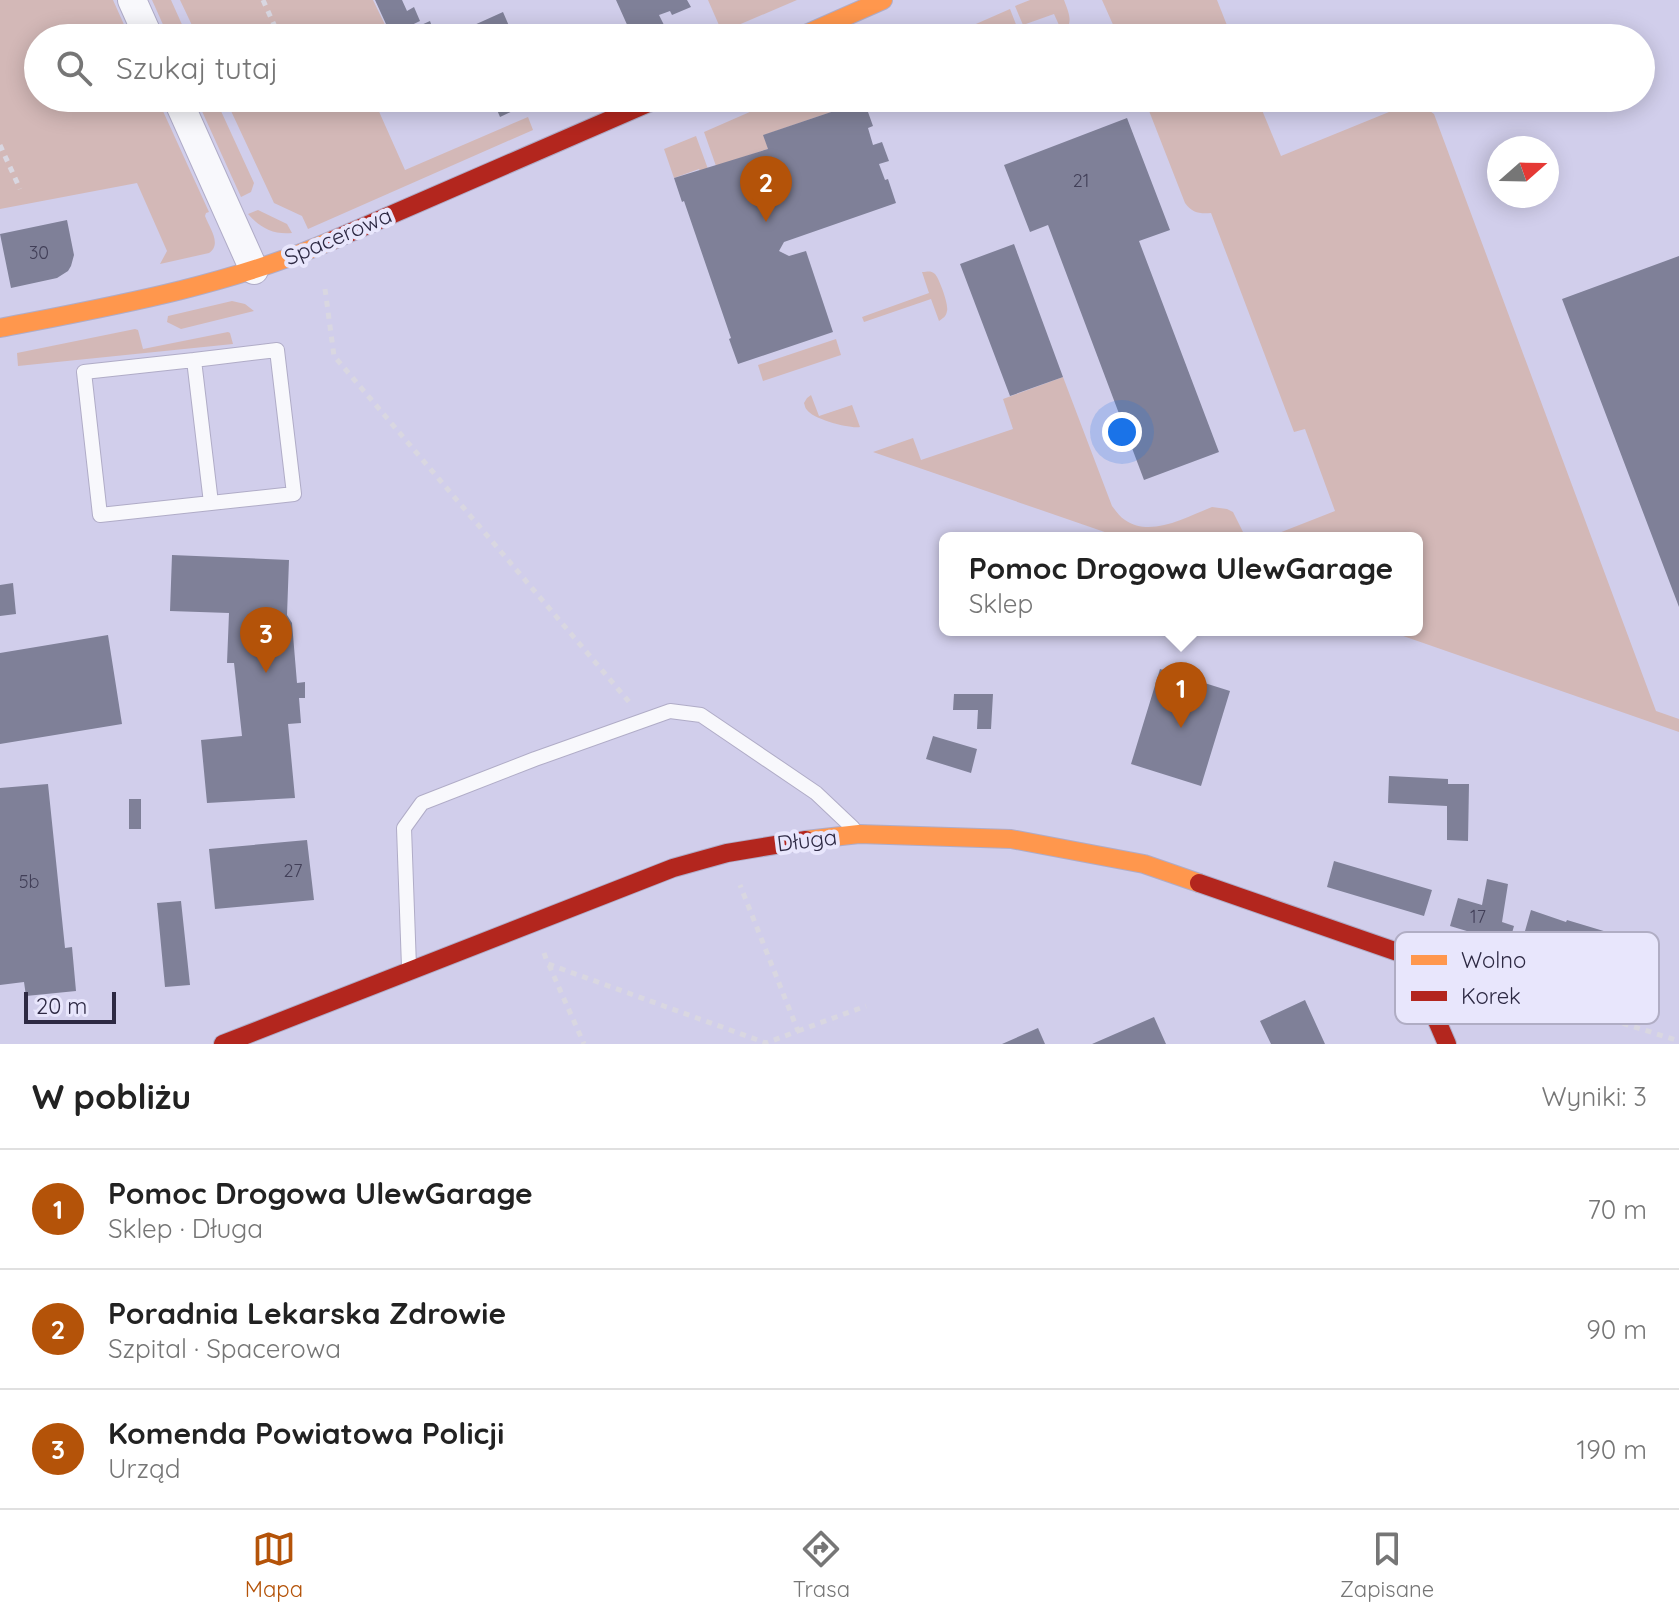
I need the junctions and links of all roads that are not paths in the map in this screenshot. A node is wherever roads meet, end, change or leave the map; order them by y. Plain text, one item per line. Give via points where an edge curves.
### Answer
1 (132, 0) edge
2 (883, 0) edge
3 (143, 24) edge
4 (829, 24) edge
5 (183, 112) edge
6 (628, 112) edge
7 (254, 270) junction
8 (0, 328) edge
9 (194, 360) junction
10 (211, 503) junction
11 (859, 834) junction
12 (1395, 951) edge
13 (409, 970) junction
14 (1438, 1024) edge
15 (223, 1044) edge
16 (1447, 1044) edge

1 - 3 street
2 - 4 street
5 - 7 street
6 - 7 street, Spacerowa
7 - 8 street, Spacerowa
9 - 10 lane
9 - 10 lane via 277,350 294,494
9 - 10 lane via 84,372 100,515
11 - 12 street, Długa via 1011,839 1144,864
11 - 13 street, Długa via 785,842 673,868
11 - 13 lane via 816,793 701,715 670,711 422,803 404,828
13 - 15 street, Długa
14 - 16 street, Długa

